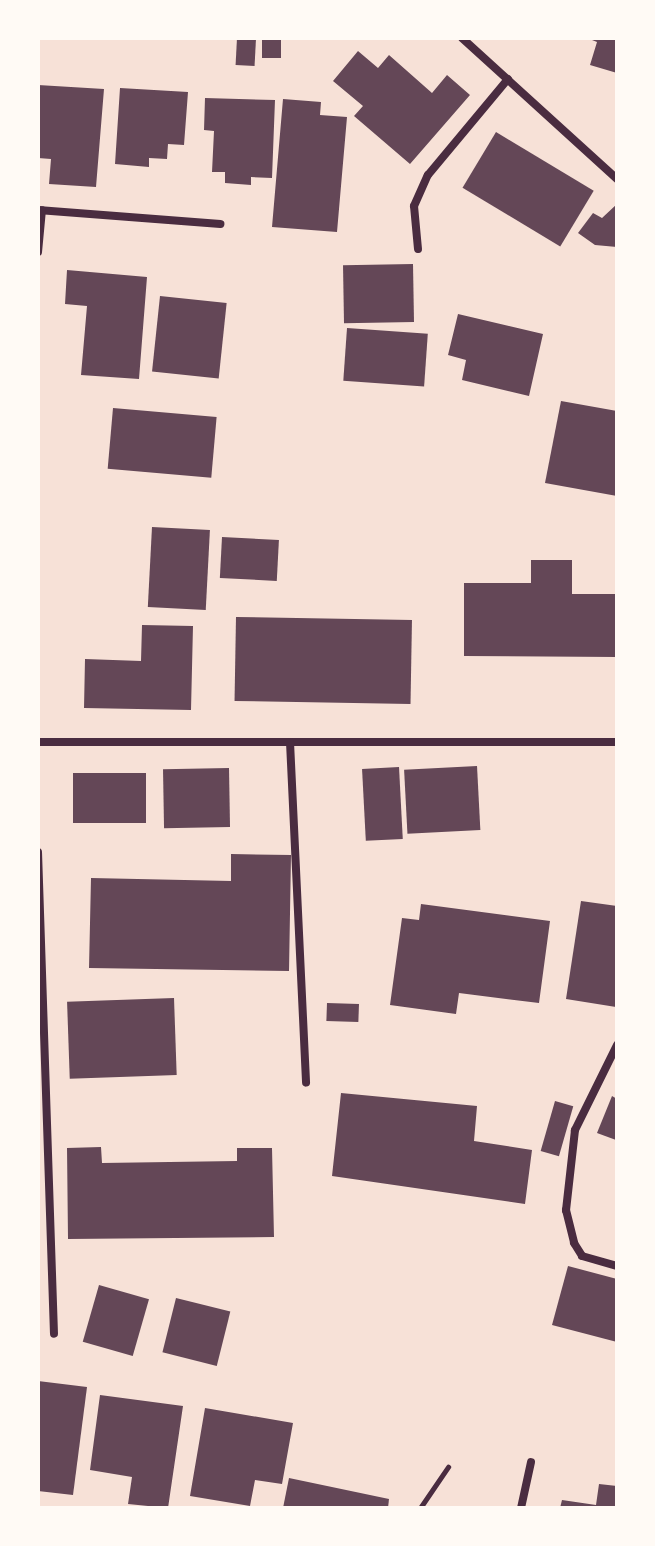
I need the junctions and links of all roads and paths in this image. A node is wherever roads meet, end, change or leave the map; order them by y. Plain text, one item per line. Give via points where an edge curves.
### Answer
1 (462, 38) edge
2 (508, 79) junction
3 (617, 179) edge
4 (40, 210) edge
5 (220, 224) dead end
6 (418, 249) dead end
7 (38, 252) edge
8 (38, 742) edge
9 (290, 742) junction
10 (617, 742) edge
11 (38, 852) edge
12 (617, 1045) edge
13 (306, 1083) dead end
14 (617, 1266) edge
15 (54, 1334) dead end
16 (531, 1462) dead end
17 (448, 1467) dead end
18 (420, 1508) edge
19 (521, 1508) edge

1 - 2 street
2 - 3 street
2 - 6 street via 428,175 414,206
4 - 5 street
4 - 7 street
8 - 9 street
9 - 10 street
9 - 13 street
11 - 15 street
12 - 14 street via 575,1130 566,1210 582,1256
16 - 19 street
17 - 18 path

